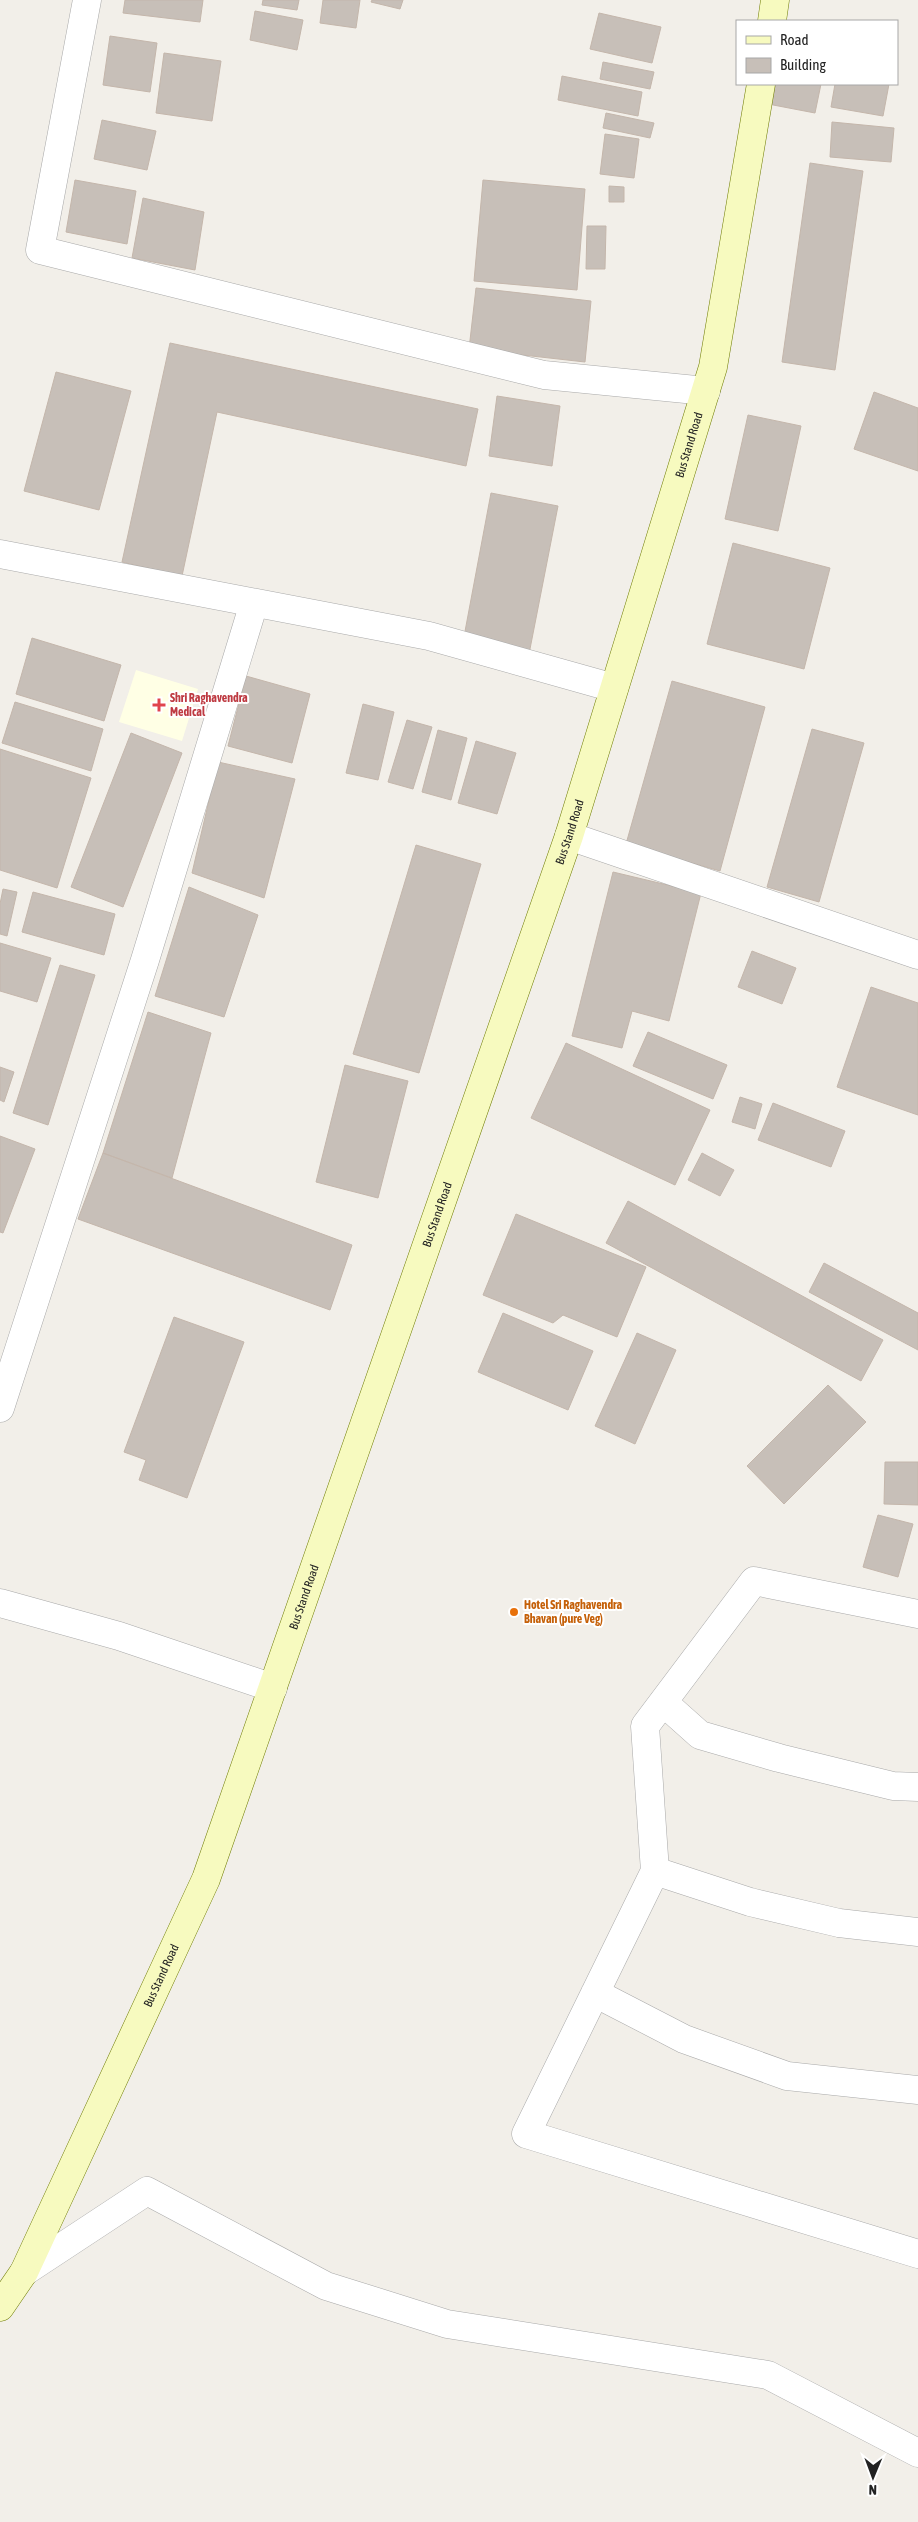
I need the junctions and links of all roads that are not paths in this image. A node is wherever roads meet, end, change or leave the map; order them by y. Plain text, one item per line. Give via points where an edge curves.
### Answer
1 (87, 0) edge
2 (775, 0) edge
3 (772, 20) edge
4 (761, 85) edge
5 (706, 391) junction
6 (0, 554) edge
7 (254, 603) junction
8 (614, 688) junction
9 (568, 836) junction
10 (918, 956) edge
11 (0, 1408) edge
12 (0, 1603) edge
13 (918, 1614) edge
14 (273, 1688) junction
15 (663, 1702) junction
16 (918, 1787) edge
17 (655, 1870) junction
18 (918, 1932) edge
19 (595, 1993) junction
20 (918, 2090) edge
21 (918, 2254) edge
22 (24, 2272) junction
23 (0, 2307) edge
24 (918, 2453) edge

1 - 5 street via 40,250 544,375
2 - 3 main road
4 - 5 main road, Bus Stand Road via 713,367
5 - 8 main road, Bus Stand Road
6 - 7 street
7 - 8 street via 429,636
7 - 11 street via 145,960
8 - 9 main road, Bus Stand Road
9 - 10 street
9 - 14 main road, Bus Stand Road
12 - 14 street via 119,1636
13 - 15 street via 754,1581
14 - 22 main road, Bus Stand Road via 206,1879
15 - 16 street via 700,1735 884,1784
15 - 17 street via 645,1726
17 - 18 street via 759,1904 839,1923
17 - 19 street
19 - 20 street via 684,2038 787,2076
19 - 21 street via 526,2134
22 - 23 main road, Bus Stand Road
22 - 24 street via 147,2191 326,2286 447,2324 768,2375

